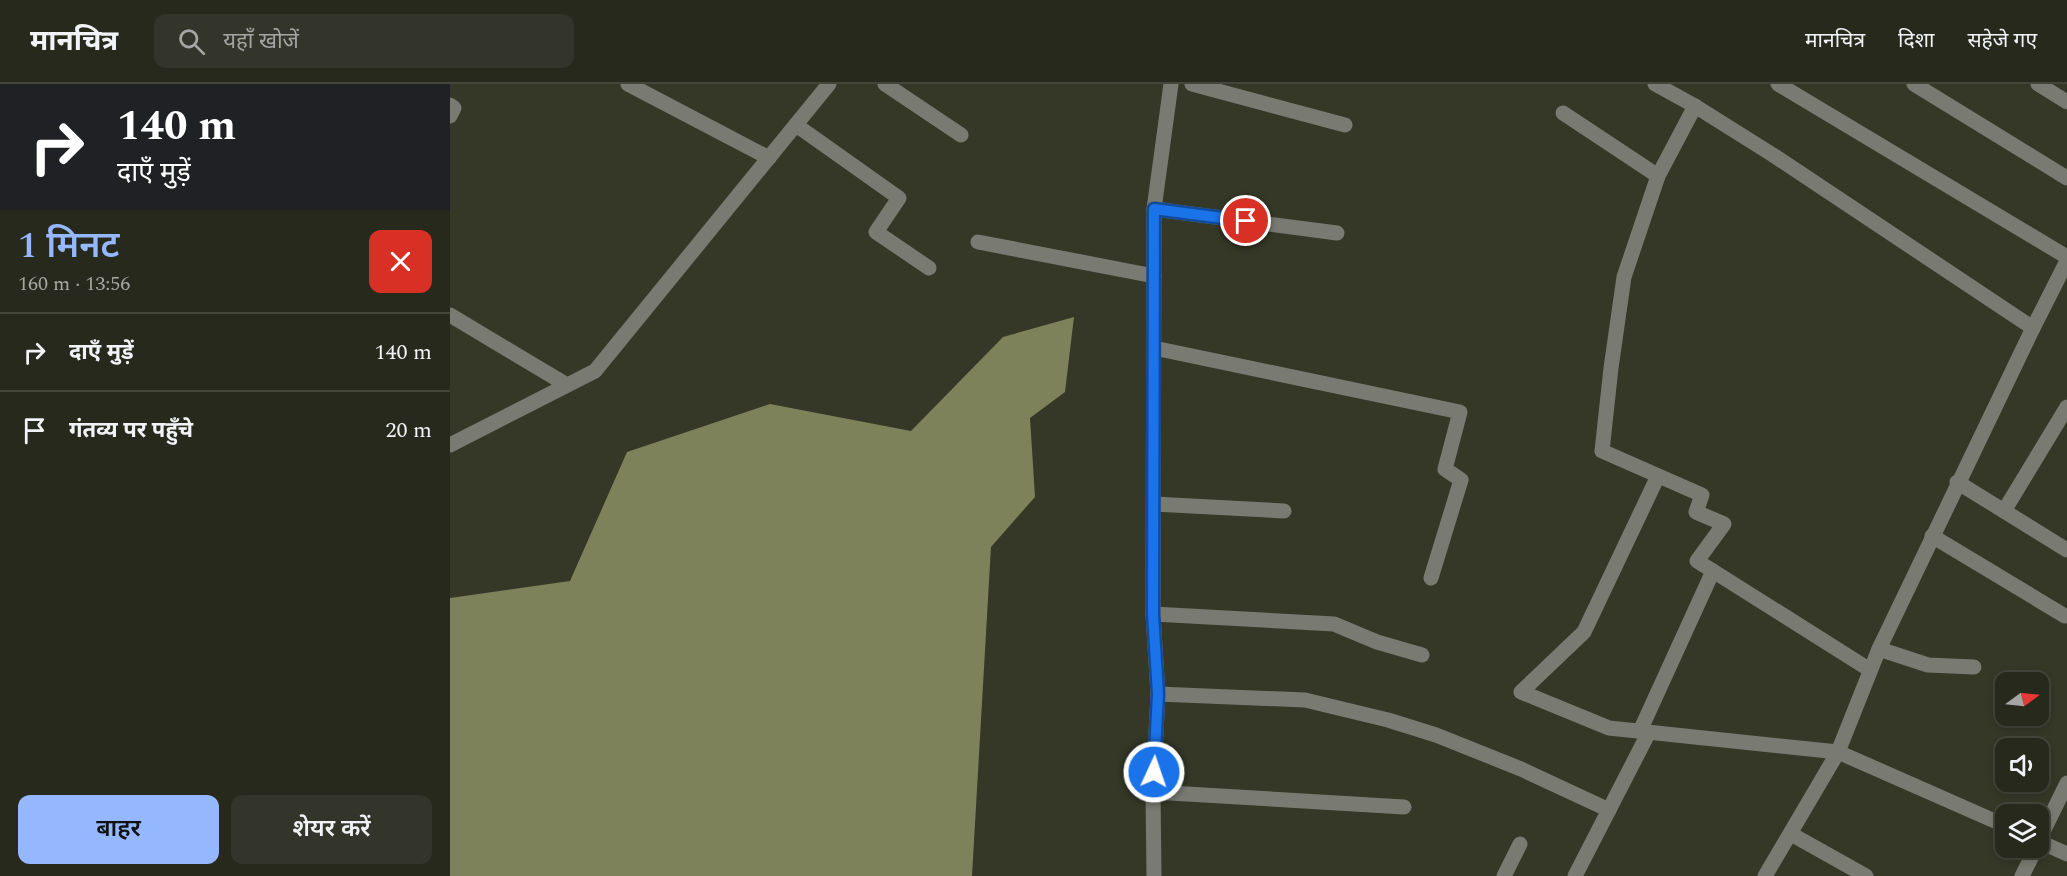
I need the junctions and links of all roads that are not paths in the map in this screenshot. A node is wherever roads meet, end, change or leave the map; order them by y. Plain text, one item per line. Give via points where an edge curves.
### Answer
1 (628, 84) edge
2 (830, 84) edge
3 (885, 84) edge
4 (1171, 84) edge
5 (1192, 84) edge
6 (1655, 84) edge
7 (1778, 84) edge
8 (1914, 84) edge
9 (2038, 84) edge
10 (2067, 102) edge
11 (450, 105) edge
12 (1695, 106) junction
13 (1563, 112) dead end
14 (450, 116) edge
15 (796, 125) junction
16 (1345, 126) dead end
17 (961, 135) dead end
18 (769, 158) junction
19 (1658, 176) junction
20 (2067, 178) edge
21 (1154, 209) junction
22 (1337, 233) dead end
23 (978, 242) dead end
24 (2067, 259) edge
25 (930, 268) dead end
26 (1154, 276) junction
27 (450, 315) edge
28 (2032, 327) junction
29 (1154, 348) junction
30 (567, 385) junction
31 (2067, 407) edge
32 (450, 445) edge
33 (1658, 476) junction
34 (1957, 482) junction
35 (1154, 504) junction
36 (2004, 510) junction
37 (1284, 511) dead end
38 (1932, 536) junction
39 (2067, 550) edge
40 (1713, 571) junction
41 (1431, 578) dead end
42 (1153, 614) junction
43 (2065, 616) dead end
44 (1879, 649) junction
45 (1422, 655) dead end
46 (1974, 668) dead end
47 (1870, 670) junction
48 (1158, 694) junction
49 (1645, 731) junction
50 (1838, 752) junction
51 (2067, 783) edge
52 (1154, 792) junction
53 (1404, 807) dead end
54 (1609, 810) junction
55 (2049, 820) edge
56 (1995, 821) edge
57 (1791, 834) junction
58 (1520, 844) dead end
59 (2049, 846) edge
60 (2067, 854) edge
61 (2031, 858) edge
62 (1154, 876) edge
63 (1504, 876) edge
64 (1575, 876) edge
65 (1766, 876) edge
66 (1866, 876) edge
67 (2022, 876) edge

1 - 18 street
2 - 15 street
3 - 17 street
4 - 21 street
5 - 16 street
6 - 12 street
7 - 24 street
8 - 20 street
9 - 10 street
11 - 14 street via 454,108
12 - 19 street
12 - 28 street
13 - 19 street
15 - 18 street
15 - 25 street via 899,198 876,232
18 - 30 street via 595,371
19 - 33 street via 1624,277 1602,451
21 - 22 street
21 - 26 street
23 - 26 street
24 - 28 street
26 - 29 street
27 - 30 street
28 - 34 street
29 - 35 street
29 - 41 street via 1460,412 1445,469 1461,480
30 - 32 street
31 - 36 street
33 - 40 street via 1702,495 1696,512 1724,524 1697,561
33 - 49 street via 1584,632 1521,692 1609,728
34 - 36 street
34 - 38 street
35 - 37 street
35 - 42 street
36 - 39 street
38 - 43 street
38 - 44 street
40 - 47 street
40 - 49 street
42 - 45 street via 1334,624
42 - 48 street
44 - 46 street via 1928,665
44 - 47 street
47 - 50 street
48 - 52 street
48 - 54 street via 1305,700 1388,720 1521,769
49 - 50 street
49 - 54 street
50 - 56 street
50 - 57 street
51 - 55 street
52 - 53 street
52 - 62 street
54 - 64 street
57 - 65 street
57 - 66 street
58 - 63 street
59 - 60 street
61 - 67 street

